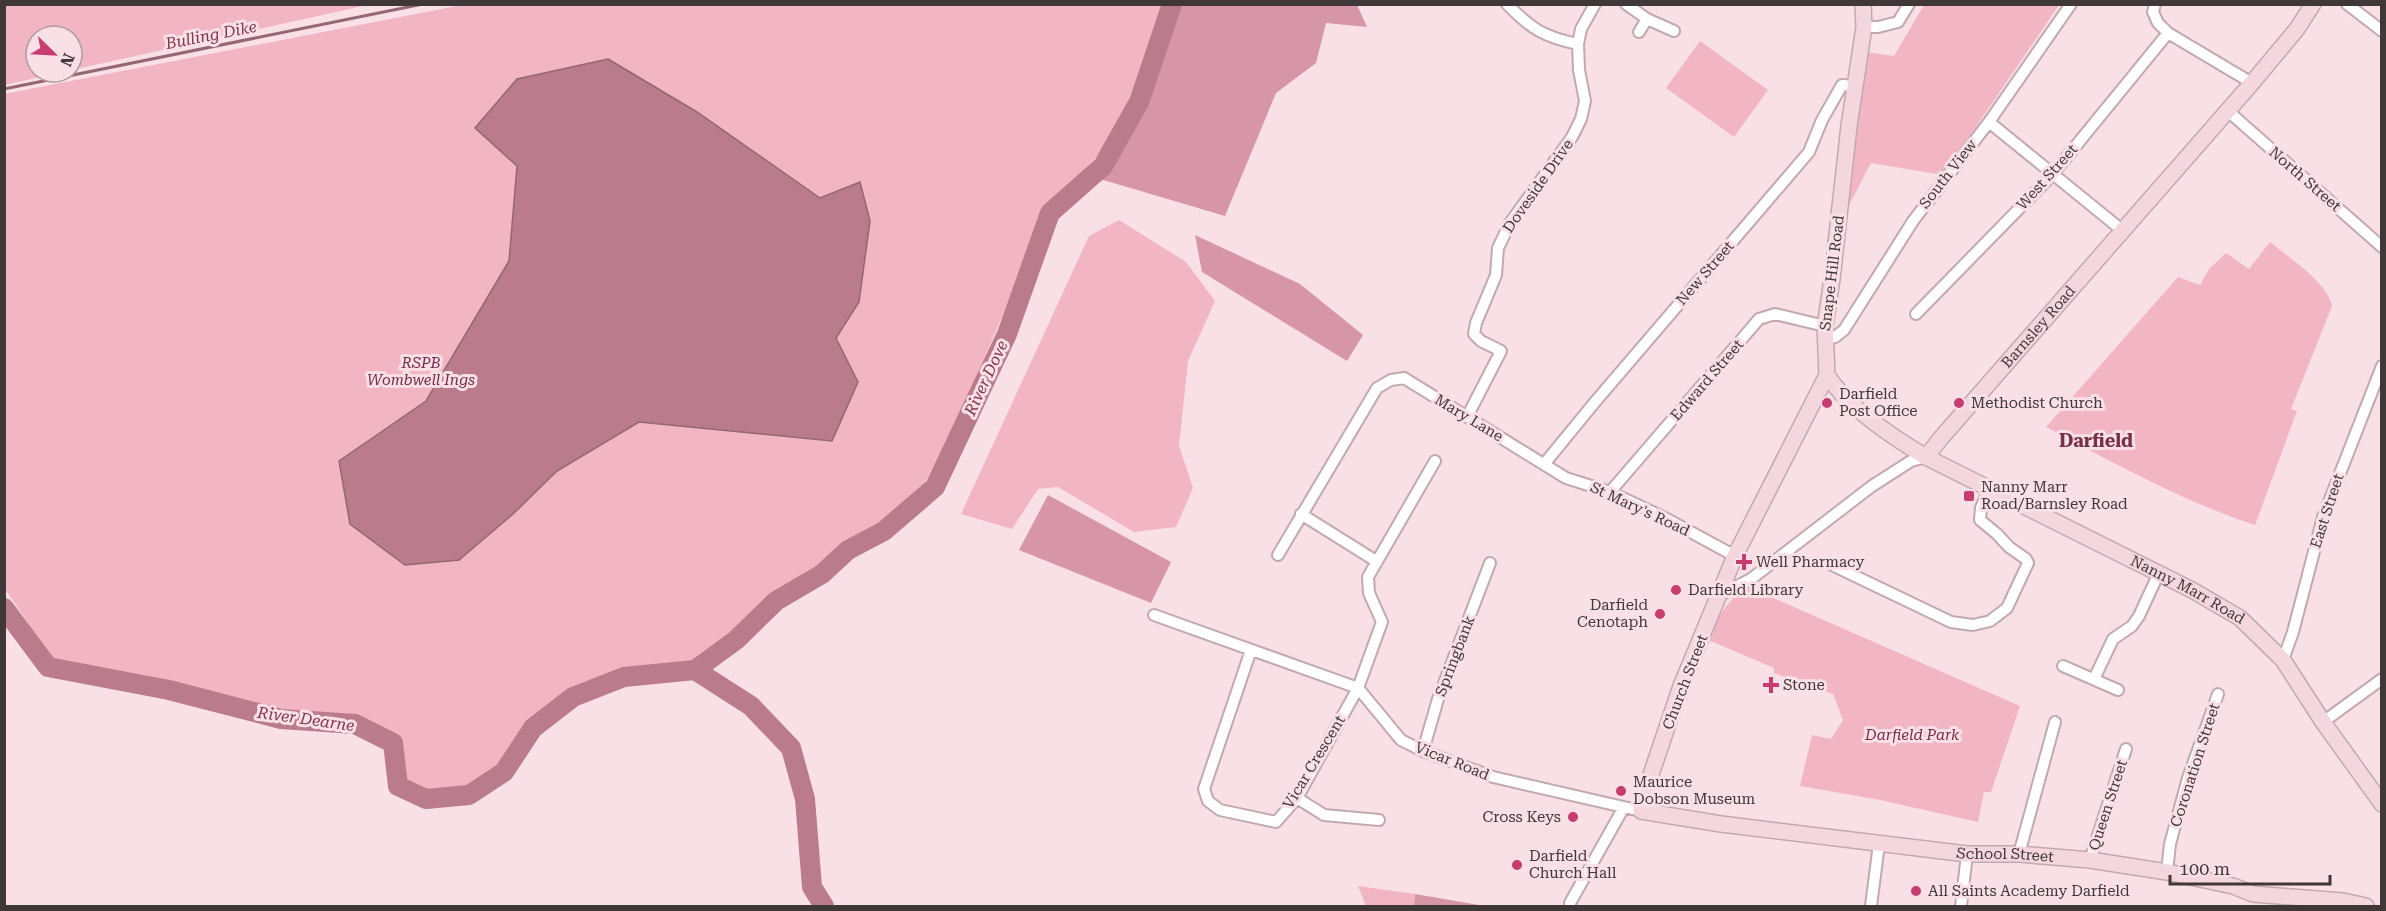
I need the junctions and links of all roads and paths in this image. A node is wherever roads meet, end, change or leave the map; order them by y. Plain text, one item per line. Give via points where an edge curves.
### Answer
1 (1507, 4) edge
2 (1595, 4) edge
3 (1626, 4) edge
4 (1863, 4) edge
5 (1909, 4) edge
6 (2072, 4) edge
7 (2155, 4) edge
8 (2313, 4) edge
9 (2347, 4) edge
10 (1647, 19) junction
11 (1864, 27) junction
12 (1674, 31) dead end
13 (2382, 31) edge
14 (1639, 32) dead end
15 (2168, 33) junction
16 (1578, 44) junction
17 (2252, 82) junction
18 (1856, 86) junction
19 (2228, 111) junction
20 (1989, 122) junction
21 (2052, 175) junction
22 (2123, 231) junction
23 (2382, 247) edge
24 (1916, 314) dead end
25 (1824, 332) junction
26 (2382, 366) edge
27 (1827, 375) junction
28 (1467, 417) junction
29 (1926, 457) junction
30 (1435, 461) dead end
31 (1545, 464) junction
32 (1989, 489) junction
33 (1610, 492) junction
34 (1301, 514) junction
35 (1278, 555) dead end
36 (1735, 556) junction
37 (1376, 561) junction
38 (1491, 563) dead end
39 (1832, 565) dead end
40 (2158, 575) junction
41 (1720, 595) junction
42 (1154, 615) dead end
43 (1251, 650) junction
44 (2283, 660) junction
45 (2063, 666) dead end
46 (2094, 679) junction
47 (2382, 679) edge
48 (1358, 688) junction
49 (2118, 690) dead end
50 (2218, 694) dead end
51 (2055, 722) dead end
52 (2323, 722) junction
53 (2126, 749) dead end
54 (1423, 751) junction
55 (1297, 798) junction
56 (2382, 804) edge
57 (1624, 807) junction
58 (1641, 811) junction
59 (1379, 820) dead end
60 (1879, 844) junction
61 (1967, 854) junction
62 (2019, 854) junction
63 (2090, 860) junction
64 (2167, 872) junction
65 (2277, 902) edge
66 (1570, 903) dead end
67 (1871, 906) edge
68 (1961, 906) edge
69 (2366, 906) edge

1 - 16 street via 1525,23 1552,39
2 - 16 street, Doveside Drive via 1581,29
3 - 10 street
4 - 11 street, Snape Hill Road
5 - 11 street via 1898,22
6 - 20 street, South View
7 - 15 street via 2152,12
8 - 17 street, Barnsley Road
9 - 13 street
10 - 12 street
10 - 14 street
11 - 18 street, Snape Hill Road
15 - 17 street
15 - 21 street, West Street
16 - 28 street, Doveside Drive via 1585,101 1581,119 1510,223 1498,248 1496,275 1474,334 1501,351
17 - 19 street, Barnsley Road
18 - 25 street, Snape Hill Road
18 - 31 street, New Street via 1842,85 1809,152
19 - 22 street, Barnsley Road
19 - 23 street, North Street
20 - 21 street
20 - 25 street, South View via 1913,221 1844,330 1835,337
21 - 22 street
21 - 24 street, West Street
22 - 29 street, Barnsley Road
25 - 27 street, Snape Hill Road
25 - 33 street, Edward Street via 1775,314 1759,319
26 - 44 street, East Street via 2323,517
27 - 29 street, Nanny Marr Road via 1840,392 1892,437
27 - 36 street
28 - 31 street, Mary Lane
28 - 34 street, Mary Lane via 1404,378 1377,388
29 - 32 street, Nanny Marr Road
29 - 41 street, Barnsley Road via 1901,467 1751,579
30 - 37 street, Vicar Crescent
31 - 33 street, St Mary's Road via 1566,478
32 - 39 street via 1980,520 2028,563 2007,608 1990,621 1973,625 1951,622
32 - 40 street, Nanny Marr Road
33 - 36 street, St Mary's Road
34 - 35 street
34 - 37 street
36 - 41 street, Church Street
37 - 48 street, Vicar Crescent via 1368,577 1368,593 1382,622
38 - 54 street, Springbank via 1438,699
40 - 44 street, Nanny Marr Road via 2240,618
40 - 46 street via 2139,616 2113,639
41 - 58 street, Church Street via 1681,686
42 - 43 street
43 - 48 street
43 - 55 street, Vicar Crescent via 1204,789 1208,801 1220,810 1276,822
44 - 52 street, Nanny Marr Road
45 - 46 street
46 - 49 street
47 - 52 street
48 - 54 street, Vicar Road via 1401,740
48 - 55 street, Vicar Crescent
50 - 64 street, Coronation Street via 2188,778 2170,844
51 - 62 street
52 - 56 street, Nanny Marr Road
53 - 63 street, Queen Street
54 - 57 street, Vicar Road via 1493,777
55 - 59 street via 1323,815
57 - 58 street, Vicar Road
57 - 66 street
58 - 60 street, School Street
60 - 61 street, School Street
60 - 67 street
61 - 62 street, School Street
61 - 68 street
62 - 63 street, School Street
63 - 64 street, School Street
64 - 65 street, School Street via 2233,886
65 - 69 street, School Street via 2343,901

